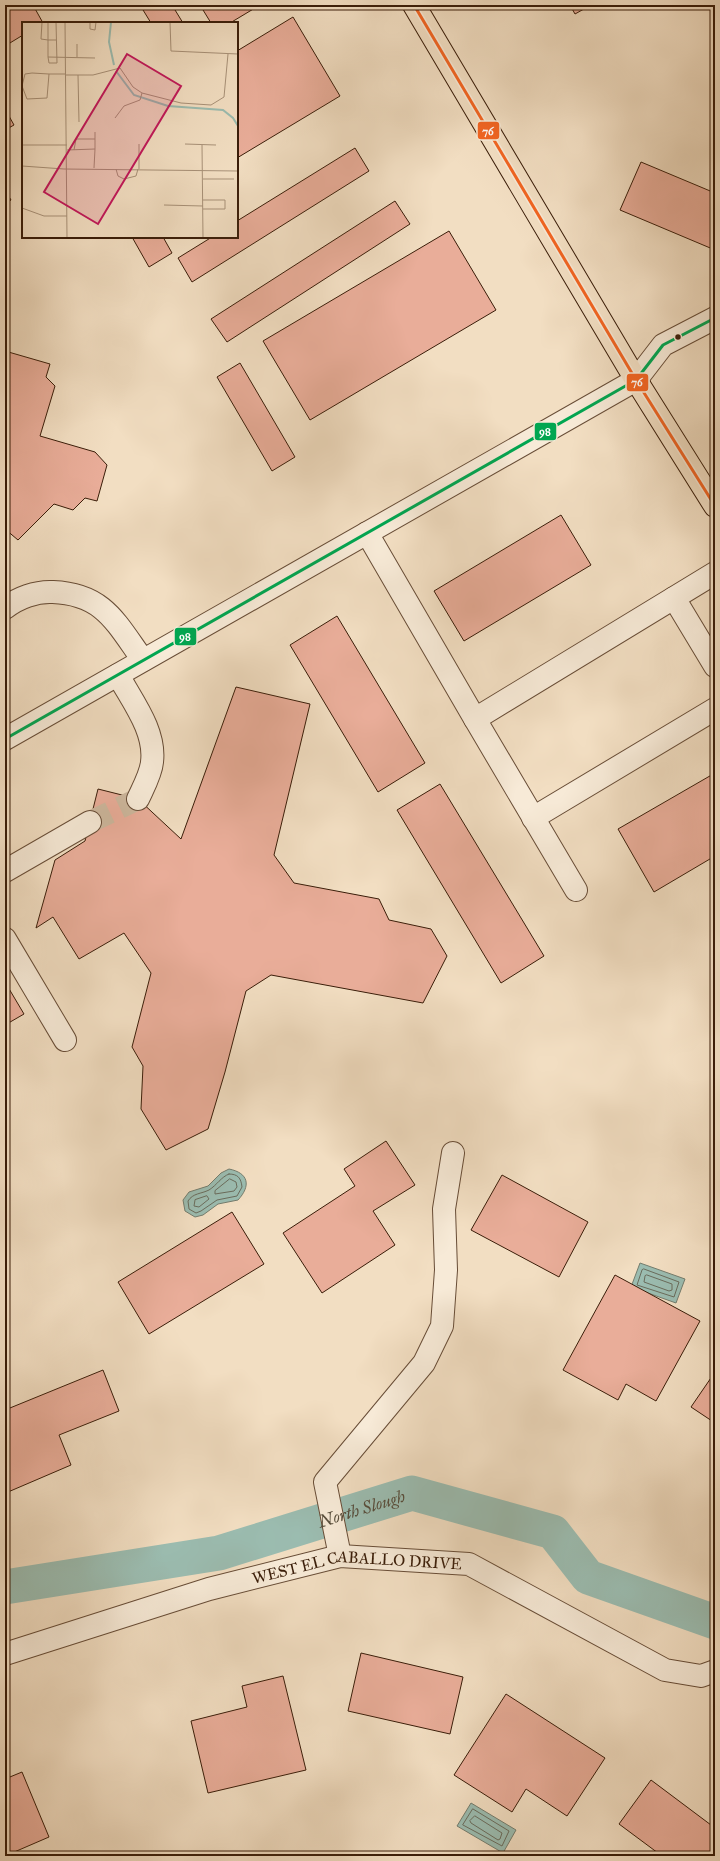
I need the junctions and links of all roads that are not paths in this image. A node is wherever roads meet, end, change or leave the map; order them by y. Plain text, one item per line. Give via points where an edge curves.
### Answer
1 (414, 5) edge
2 (715, 318) edge
3 (636, 380) junction
4 (715, 506) edge
5 (367, 533) junction
6 (715, 573) edge
7 (674, 598) junction
8 (5, 608) edge
9 (143, 660) junction
10 (715, 666) edge
11 (118, 675) junction
12 (715, 709) edge
13 (475, 720) junction
14 (5, 739) edge
15 (138, 799) tunnel mouth
16 (533, 818) junction
17 (90, 822) tunnel mouth
18 (5, 871) edge
19 (576, 890) dead end
20 (5, 939) edge
21 (65, 1040) dead end
22 (453, 1152) dead end
23 (340, 1556) junction
24 (5, 1654) edge
25 (715, 1671) edge

1 - 3 main road
2 - 3 street via 663,345
3 - 4 main road
3 - 5 street
5 - 9 street
5 - 13 street
6 - 7 street
7 - 10 street
7 - 13 street
8 - 9 street via 13,602 42,591 67,592 85,597 98,604 113,618
9 - 11 street
11 - 14 street
11 - 15 street via 147,729 152,748 152,764
12 - 16 street
13 - 16 street
16 - 19 street
17 - 18 street
20 - 21 street
22 - 23 street via 444,1209 446,1270 442,1326 424,1363 325,1482
23 - 24 street, WEST EL CABALLO DRIVE via 209,1589
23 - 25 street, WEST EL CABALLO DRIVE via 469,1564 665,1670 701,1676

